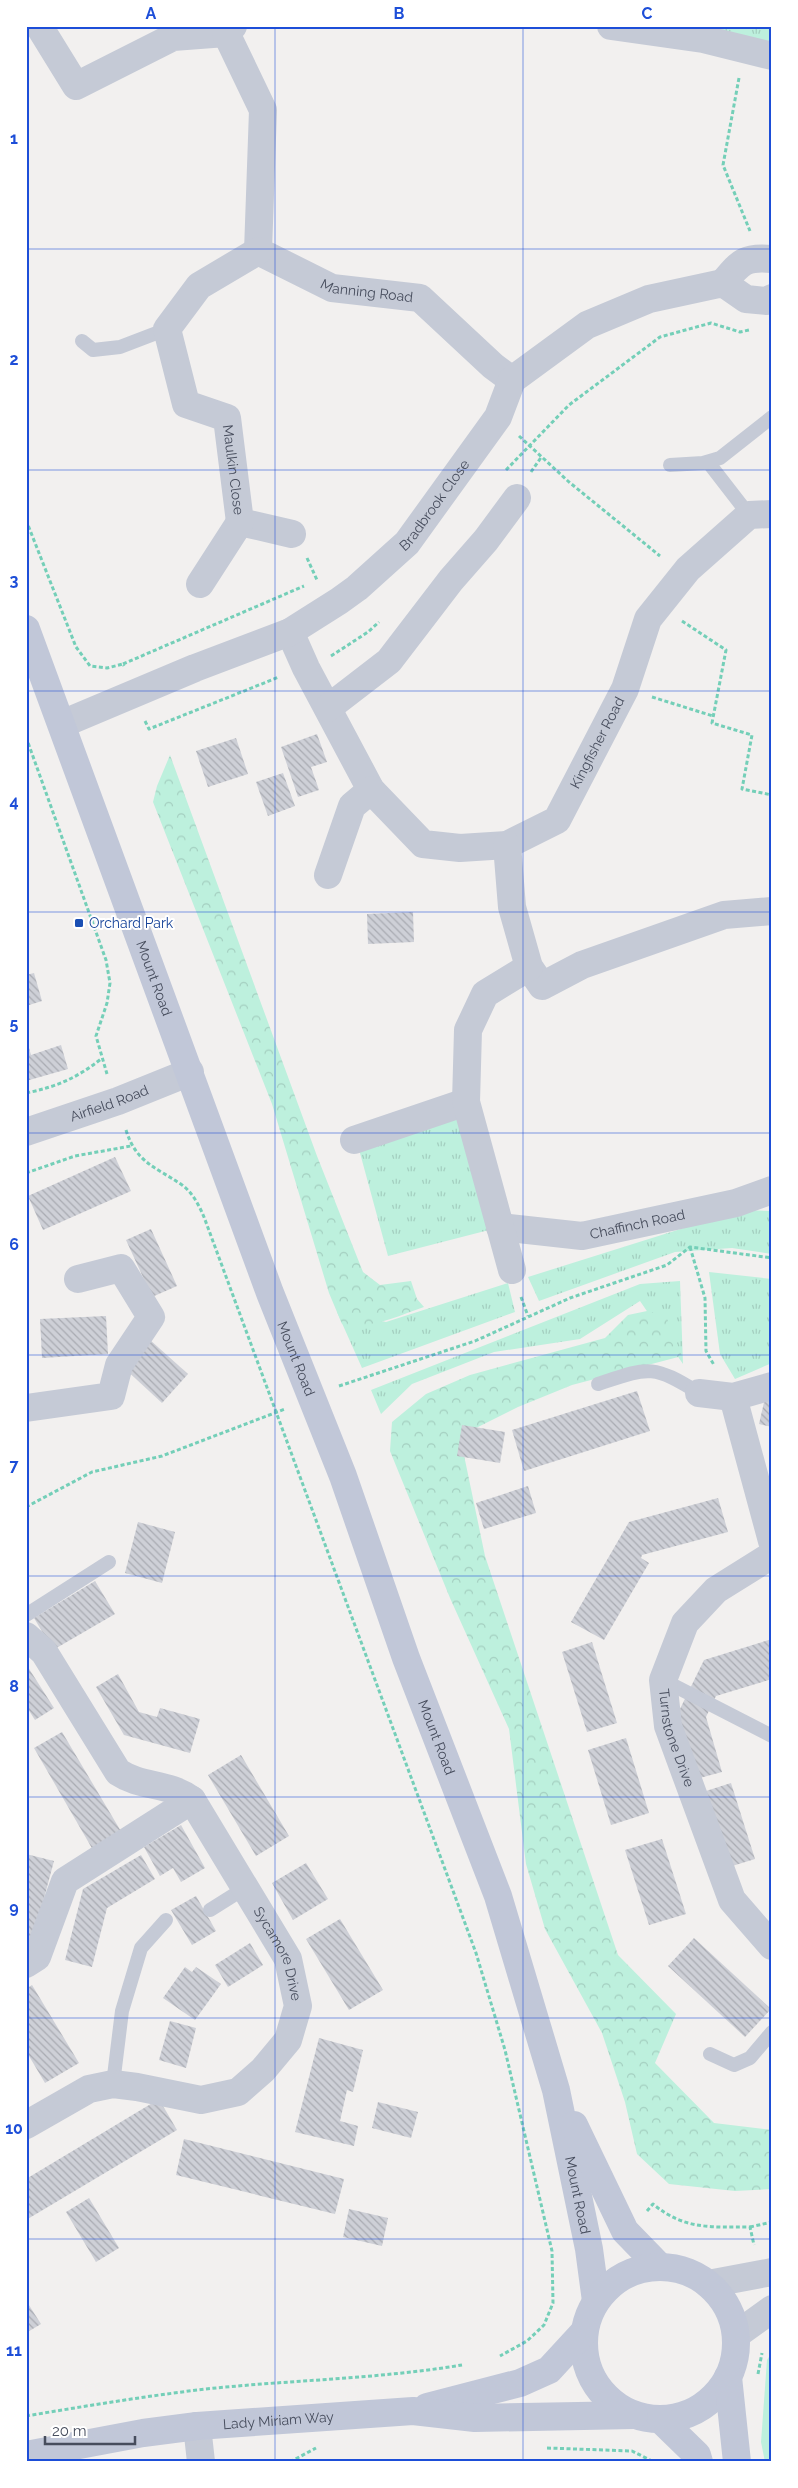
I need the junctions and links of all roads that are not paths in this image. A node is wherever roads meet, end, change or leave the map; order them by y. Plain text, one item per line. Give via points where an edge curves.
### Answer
1 (39, 26) edge
2 (611, 26) edge
3 (230, 30) edge
4 (705, 33) edge
5 (772, 56) edge
6 (258, 251) junction
7 (764, 258) edge
8 (723, 283) junction
9 (772, 298) edge
10 (167, 329) junction
11 (82, 341) dead end
12 (512, 380) junction
13 (772, 417) edge
14 (708, 462) junction
15 (670, 465) dead end
16 (517, 498) dead end
17 (760, 515) edge
18 (240, 522) junction
19 (292, 534) road end
20 (200, 584) dead end
21 (26, 629) edge
22 (290, 632) junction
23 (328, 708) junction
24 (62, 724) junction
25 (370, 790) junction
26 (507, 845) junction
27 (328, 875) dead end
28 (772, 911) edge
29 (529, 967) junction
30 (190, 1072) junction
31 (466, 1102) junction
32 (26, 1132) edge
33 (354, 1140) dead end
34 (772, 1190) edge
35 (500, 1227) junction
36 (512, 1270) dead end
37 (78, 1279) dead end
38 (598, 1384) dead end
39 (772, 1386) edge
40 (699, 1393) joint
41 (733, 1397) junction
42 (26, 1408) edge
43 (772, 1541) edge
44 (772, 1554) edge
45 (109, 1562) dead end
46 (26, 1615) edge
47 (26, 1636) edge
48 (663, 1680) junction
49 (772, 1736) edge
50 (192, 1800) junction
51 (245, 1888) junction
52 (210, 1910) dead end
53 (166, 1920) dead end
54 (772, 1946) edge
55 (26, 1964) edge
56 (772, 2032) edge
57 (710, 2054) dead end
58 (113, 2084) junction
59 (556, 2090) junction
60 (26, 2125) edge
61 (660, 2267) junction
62 (772, 2272) edge
63 (708, 2284) junction
64 (596, 2301) junction
65 (772, 2308) edge
66 (584, 2332) junction
67 (736, 2335) junction
68 (728, 2377) junction
69 (413, 2411) junction
70 (634, 2415) junction
71 (661, 2420) junction
72 (197, 2426) junction
73 (26, 2455) edge
74 (202, 2462) edge
75 (700, 2462) edge
76 (737, 2462) edge

1 - 3 street via 76,86 173,37
2 - 4 street
3 - 6 street via 263,110
4 - 5 street via 744,51
6 - 10 street via 199,286
6 - 12 street, Manning Road via 332,288 420,298
7 - 8 street via 742,261
8 - 9 street via 746,299 767,301
8 - 12 street via 649,299 587,325
10 - 11 lane via 120,347 93,350
10 - 18 street, Maulkin Close via 186,404 227,418
12 - 22 street, Bradbrook Close via 498,417 407,543 357,588
13 - 14 lane via 720,458
14 - 15 lane
14 - 17 lane
16 - 23 street via 389,661
17 - 26 street, Kingfisher Road via 683,575 648,619 624,689 556,820
18 - 19 street, Maulkin Close
18 - 20 street
21 - 24 street, Mount Road
22 - 23 street, Kingfisher Road
22 - 24 street, Bradbrook Close
23 - 25 street, Kingfisher Road
24 - 30 street, Mount Road
25 - 26 street, Kingfisher Road via 423,844 460,848
25 - 27 street via 352,806
26 - 29 street via 512,907
28 - 29 street via 724,915 582,965 542,986
29 - 31 street via 485,994 468,1030
30 - 32 street, Airfield Road
30 - 59 street, Mount Road via 342,1476 406,1658 498,1896
31 - 33 street
31 - 35 street
34 - 35 street, Chaffinch Road via 736,1203 582,1236
35 - 36 street
37 - 42 street via 120,1268 151,1317 119,1365 111,1396
38 - 40 lane via 636,1371 650,1370 670,1375
39 - 41 street
40 - 41 street
41 - 43 street
44 - 48 street, Turnstone Drive via 716,1590 685,1623
45 - 46 lane
47 - 50 street via 44,1652 118,1772 128,1778 180,1791
48 - 49 lane
48 - 54 street, Turnstone Drive via 668,1726 732,1900
50 - 51 street, Sycamore Drive
50 - 55 street via 65,1881 37,1957
51 - 52 lane
51 - 58 street, Sycamore Drive via 288,1958 298,2006 288,2040 263,2070 238,2092 201,2100
53 - 58 lane via 141,1948 122,2011
56 - 57 lane via 750,2058 734,2065
58 - 60 street, Sycamore Drive via 89,2089
59 - 61 street, Mount Road via 625,2231
59 - 64 street, Mount Road via 589,2249
61 - 63 street via 685,2271
61 - 64 street via 635,2271 613,2283
62 - 63 street
63 - 67 street via 722,2298
64 - 66 street
65 - 67 street
66 - 69 street, Lady Miriam Way via 550,2370 520,2384
66 - 70 street via 584,2353 600,2391 615,2405
67 - 68 street via 735,2357
68 - 71 street via 711,2400 688,2414
68 - 76 street
69 - 70 street, Lady Miriam Way via 475,2418
69 - 72 street, Lady Miriam Way
70 - 71 street
71 - 75 street via 697,2455
72 - 73 street, Lady Miriam Way
72 - 74 street

